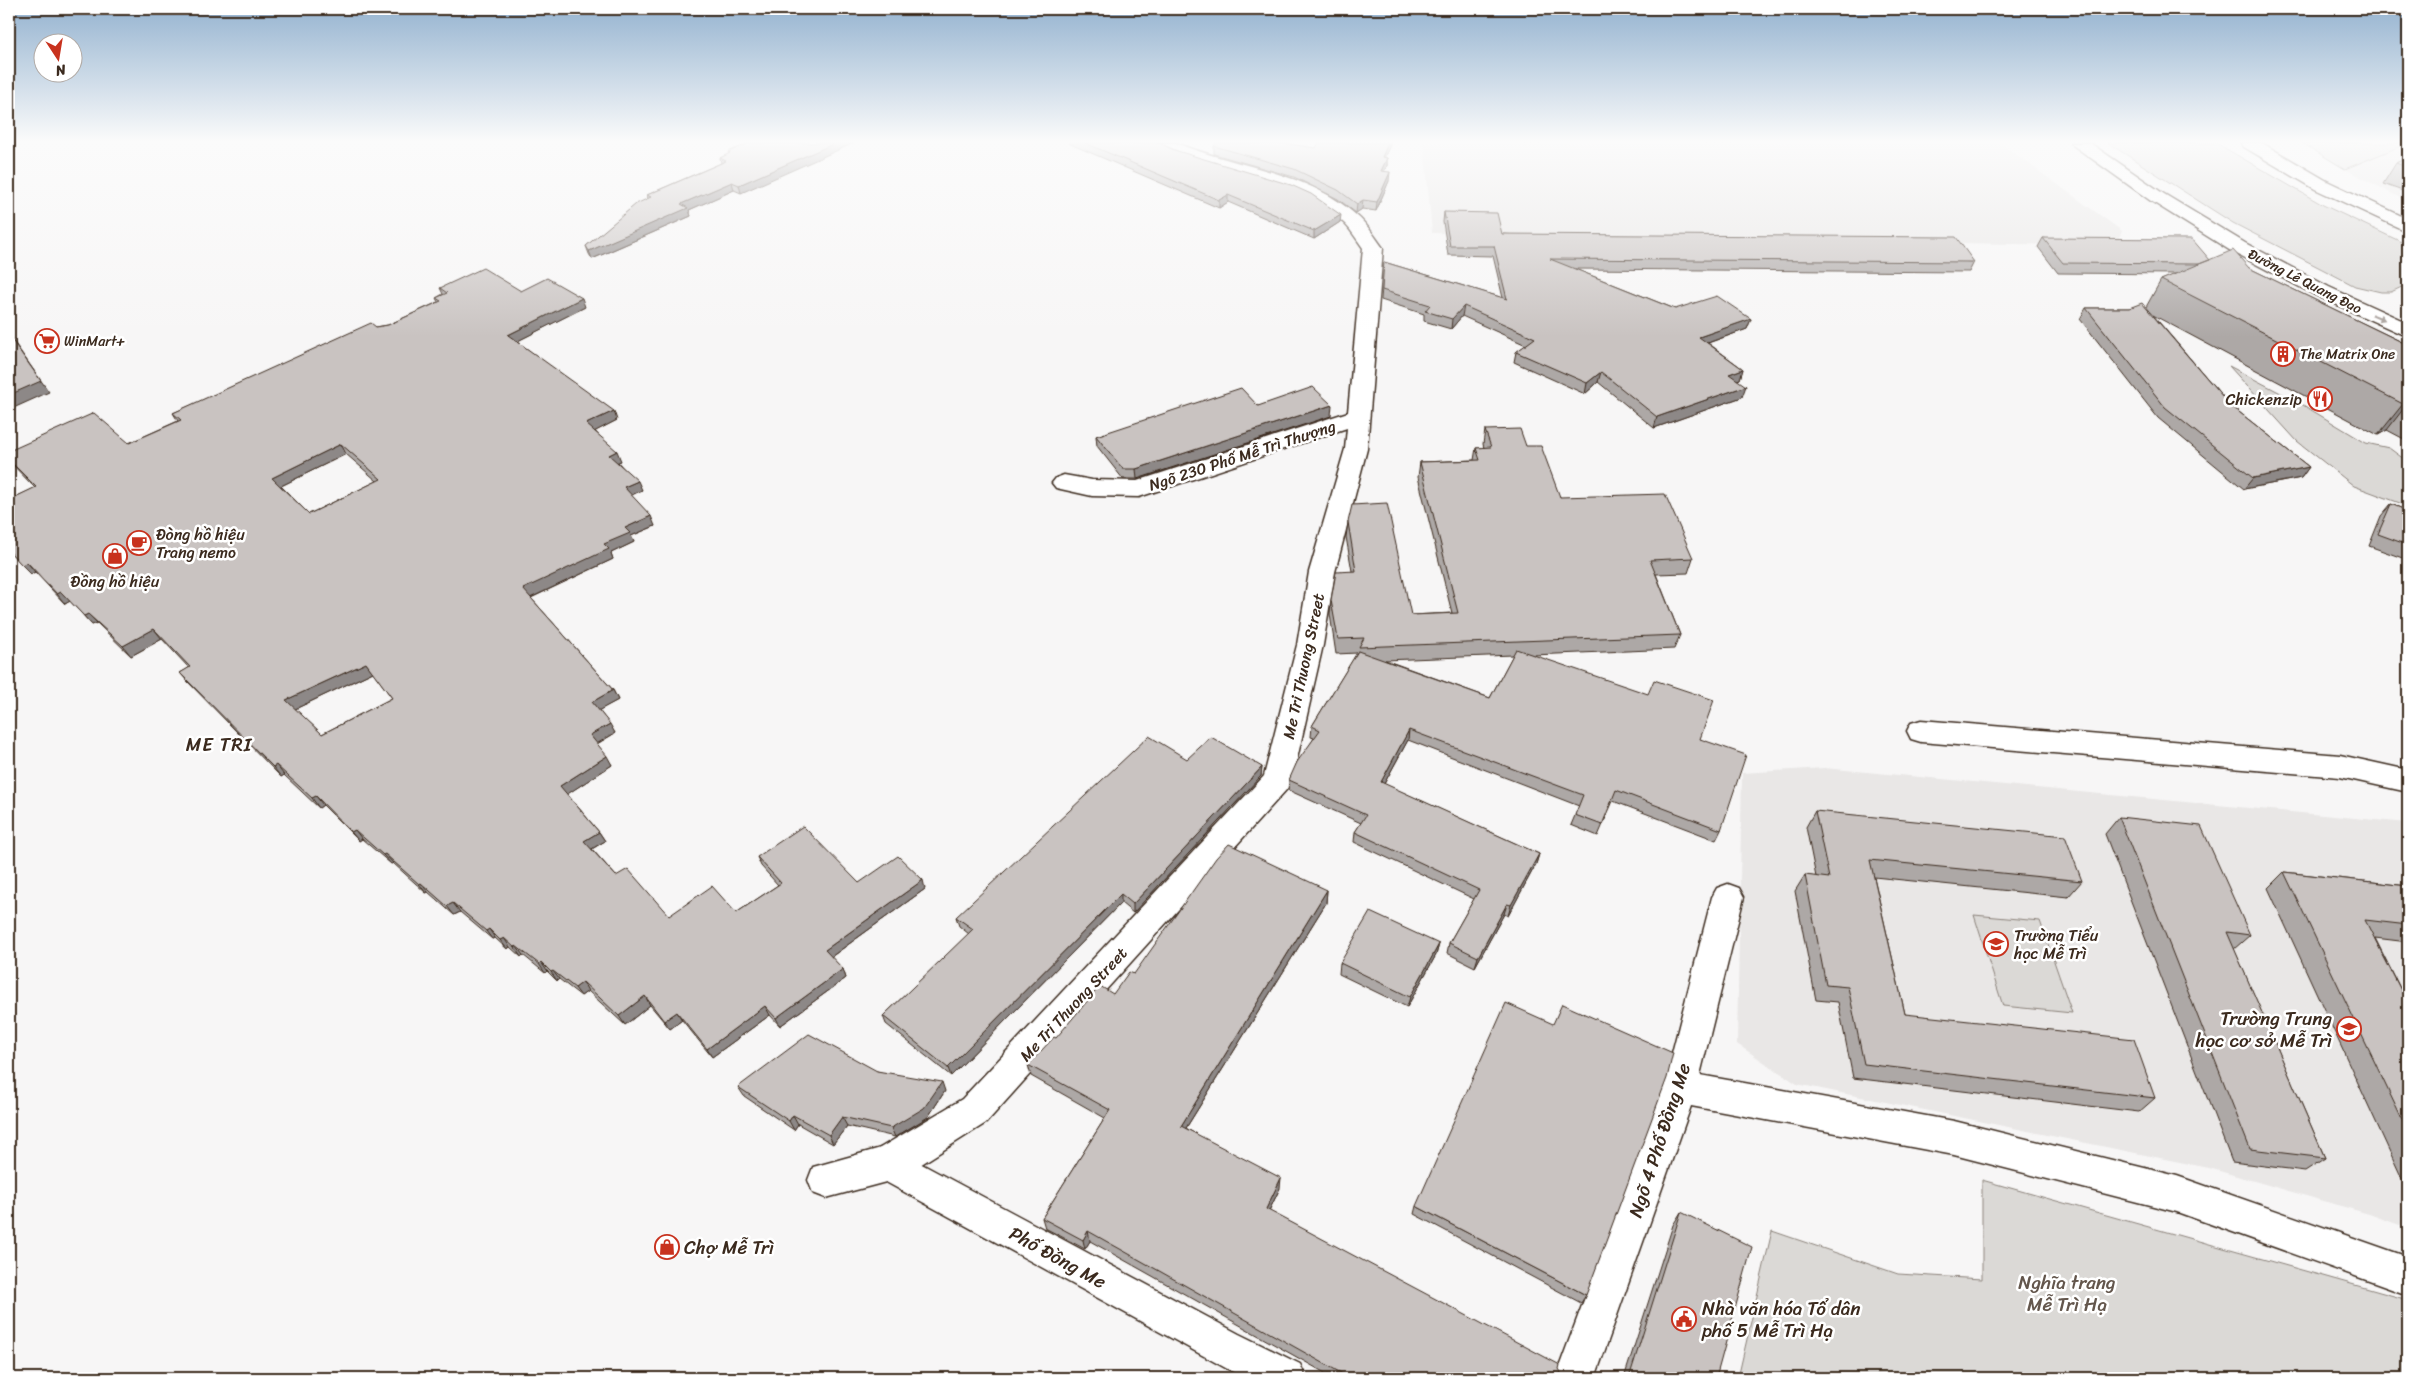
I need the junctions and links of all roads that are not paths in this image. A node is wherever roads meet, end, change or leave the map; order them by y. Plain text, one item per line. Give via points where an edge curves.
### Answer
1 (1335, 208) edge
2 (2171, 208) edge
3 (2369, 208) edge
4 (2408, 226) edge
5 (2408, 331) edge
6 (1359, 416) junction
7 (1064, 483) dead end
8 (1922, 731) dead end
9 (2408, 781) edge
10 (1728, 896) dead end
11 (1680, 1088) junction
12 (888, 1164) junction
13 (826, 1180) dead end
14 (2408, 1276) edge
15 (1286, 1378) edge
16 (1575, 1378) edge

1 - 6 street, Me Tri Thuong Street via 1350,218 1373,248
2 -> 5 street, Đường Lê Quang Đạo via 2264,262
3 - 4 street
6 - 7 street, Ngõ 230 Phố Mễ Trì Thượng via 1139,489 1092,488
6 - 12 street, Me Tri Thuong Street via 1356,449 1322,572 1310,645 1277,781 974,1111
8 - 9 street via 2340,766
10 - 11 street, Ngõ 4 Phố Đồng Me
11 - 14 street via 1954,1138 2177,1194
11 - 16 street, Ngõ 4 Phố Đồng Me
12 - 13 street
12 - 15 street, Phố Đồng Me via 1216,1344

